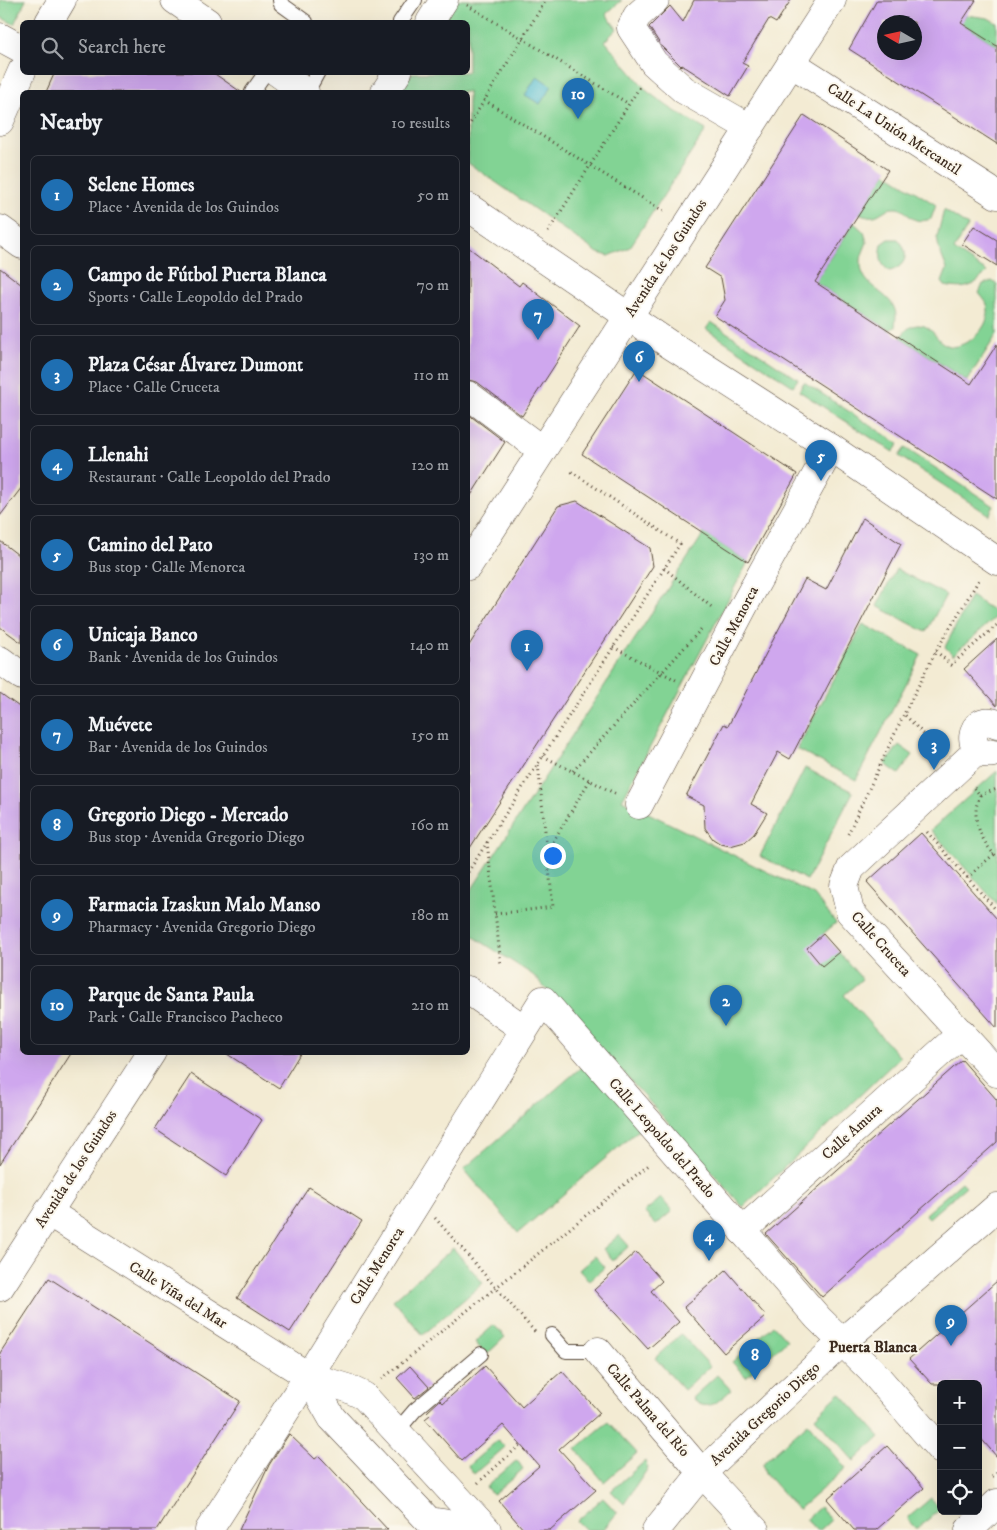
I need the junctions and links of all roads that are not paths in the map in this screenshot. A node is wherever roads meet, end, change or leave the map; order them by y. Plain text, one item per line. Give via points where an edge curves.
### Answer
1 (62, 0) edge
2 (175, 0) edge
3 (280, 0) edge
4 (415, 0) edge
5 (655, 0) edge
6 (832, 0) edge
7 (455, 2) edge
8 (50, 20) edge
9 (204, 20) edge
10 (303, 20) edge
11 (401, 20) edge
12 (432, 20) edge
13 (0, 37) edge
14 (20, 48) edge
15 (791, 63) junction
16 (20, 75) edge
17 (264, 75) edge
18 (281, 75) edge
19 (316, 75) edge
20 (396, 75) edge
21 (253, 90) edge
22 (303, 90) edge
23 (307, 90) edge
24 (386, 90) edge
25 (0, 121) edge
26 (750, 128) junction
27 (997, 195) edge
28 (470, 208) edge
29 (0, 229) edge
30 (20, 244) edge
31 (628, 317) junction
32 (470, 396) edge
33 (830, 448) junction
34 (542, 450) junction
35 (995, 556) edge
36 (470, 563) edge
37 (0, 660) edge
38 (20, 675) edge
39 (997, 724) edge
40 (988, 751) edge
41 (640, 805) road end
42 (470, 991) edge
43 (542, 1000) joint
44 (524, 1029) junction
45 (962, 1033) junction
46 (150, 1055) edge
47 (997, 1073) edge
48 (997, 1207) edge
49 (48, 1212) junction
50 (742, 1231) junction
51 (0, 1287) edge
52 (552, 1335) dead end
53 (842, 1342) junction
54 (598, 1351) joint
55 (480, 1354) dead end
56 (308, 1376) junction
57 (397, 1431) junction
58 (937, 1445) edge
59 (702, 1473) junction
60 (989, 1501) edge
61 (424, 1526) edge
62 (209, 1530) edge
63 (461, 1530) edge
64 (487, 1530) edge
65 (656, 1530) edge
66 (755, 1530) edge
67 (969, 1530) edge

1 - 8 street
2 - 9 street
3 - 10 lane
4 - 11 lane
5 - 26 street via 636,16 632,28 654,63 684,90
6 - 15 street, Avenida de los Guindos
7 - 12 street
13 - 14 street
15 - 26 street, Avenida de los Guindos
15 - 27 street, Calle La Unión Mercantil
16 - 25 street
17 - 21 lane
18 - 22 street
19 - 23 lane
20 - 24 street
26 - 31 street, Avenida de los Guindos
28 - 31 street
29 - 30 street
31 - 33 street
31 - 34 street, Avenida de los Guindos
32 - 34 street
33 - 35 street
33 - 41 street, Calle Menorca
34 - 36 street, Avenida de los Guindos
37 - 38 street
39 - 40 street via 990,721 980,723 974,731 973,741
40 - 45 street, Calle Cruceta via 958,769 851,868 844,886 850,912
42 - 44 street
43 - 44 street, Calle Menorca
43 - 50 street, Calle Leopoldo del Prado
44 - 56 street, Calle Menorca
45 - 47 street, Calle Cruceta
45 - 50 street, Calle Amura
46 - 49 street, Avenida de los Guindos
48 - 53 street, Avenida Gregorio Diego
49 - 51 street, Avenida de los Guindos
49 - 56 street, Calle Viña del Mar
50 - 53 street, Calle Leopoldo del Prado
52 - 54 lane, Calle Palma del Río via 566,1351
53 - 58 street, Calle Leopoldo del Prado
53 - 59 street, Avenida Gregorio Diego
54 - 59 street, Calle Palma del Río
55 - 57 lane via 415,1410
56 - 57 street, Calle Viña del Mar via 364,1396
56 - 61 street, Calle Viña del Mar via 332,1418
56 - 62 street, Calle Menorca
57 - 64 street, Calle Viña del Mar
59 - 65 street, Avenida Gregorio Diego
59 - 66 street, Calle Palma del Río
60 - 67 street
61 - 63 street, Calle Viña del Mar via 457,1525

